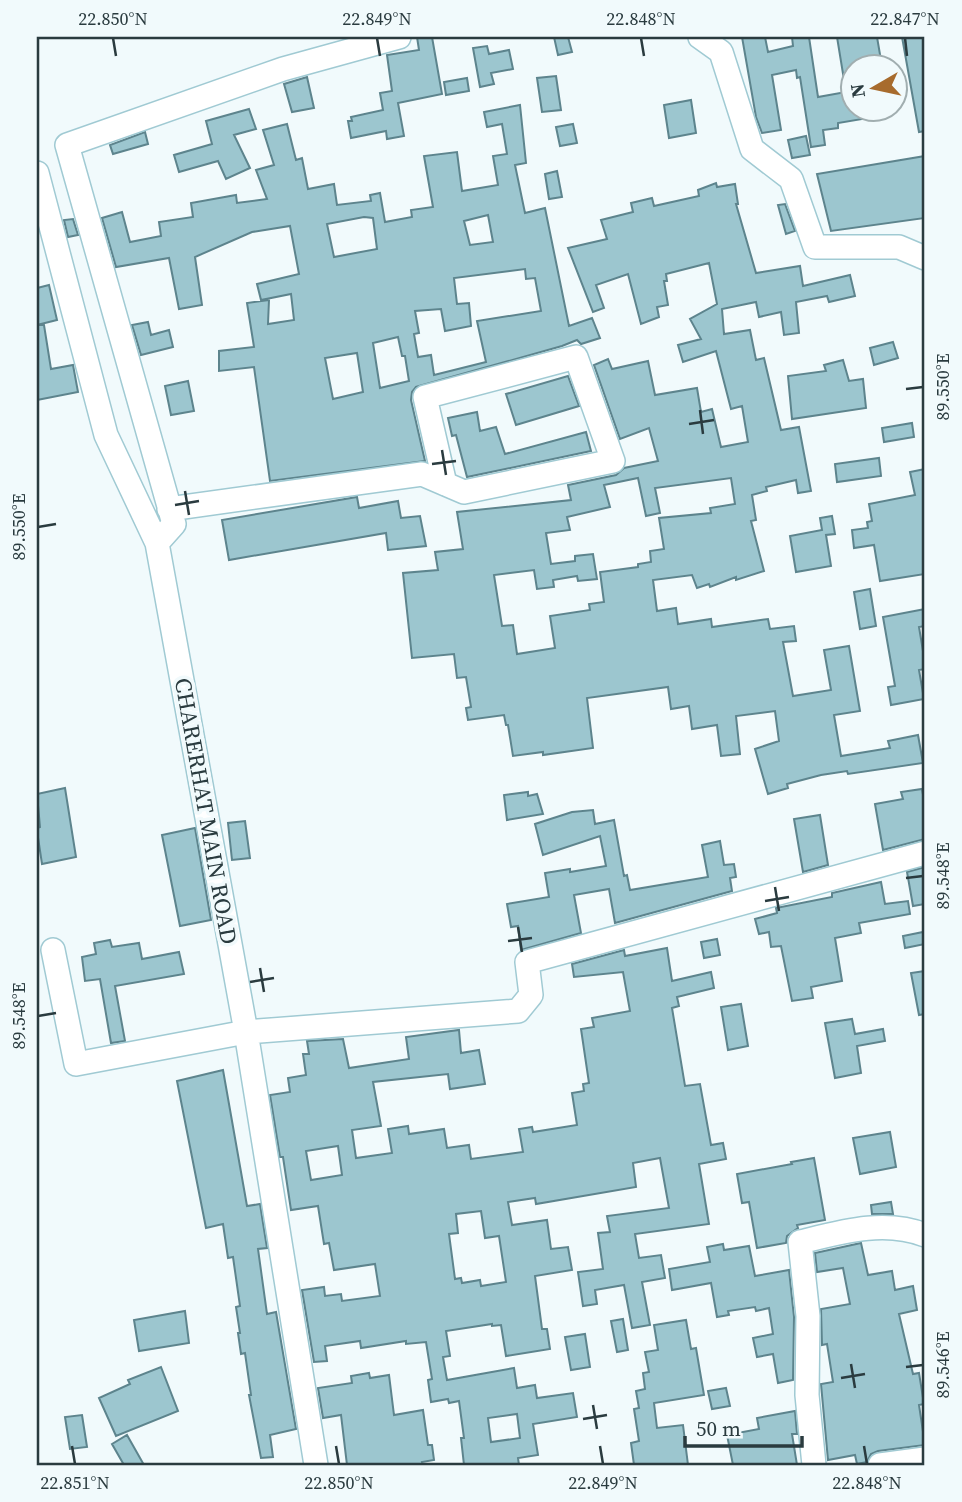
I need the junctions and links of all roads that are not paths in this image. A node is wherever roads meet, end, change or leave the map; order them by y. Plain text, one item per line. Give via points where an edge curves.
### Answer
1 (399, 37) edge
2 (700, 37) edge
3 (37, 173) edge
4 (925, 258) edge
5 (445, 484) junction
6 (169, 509) junction
7 (157, 543) junction
8 (925, 853) edge
9 (53, 950) dead end
10 (246, 1032) junction
11 (925, 1235) edge
12 (925, 1459) edge
13 (316, 1465) edge
14 (814, 1465) edge
15 (880, 1465) edge

1 - 6 street via 283,69 66,145
2 - 4 street via 721,52 752,149 791,179 815,247 899,247
3 - 7 street, CHARERHAT MAIN ROAD via 106,435
5 - 5 street via 464,492 613,461 576,356 425,397
5 - 6 street via 422,474
6 - 7 street via 174,524
7 - 10 street, CHARERHAT MAIN ROAD
8 - 10 street via 527,962 531,995 518,1012
9 - 10 street via 76,1064
10 - 13 street, CHARERHAT MAIN ROAD
11 - 14 street via 868,1227 800,1242
12 - 15 street

